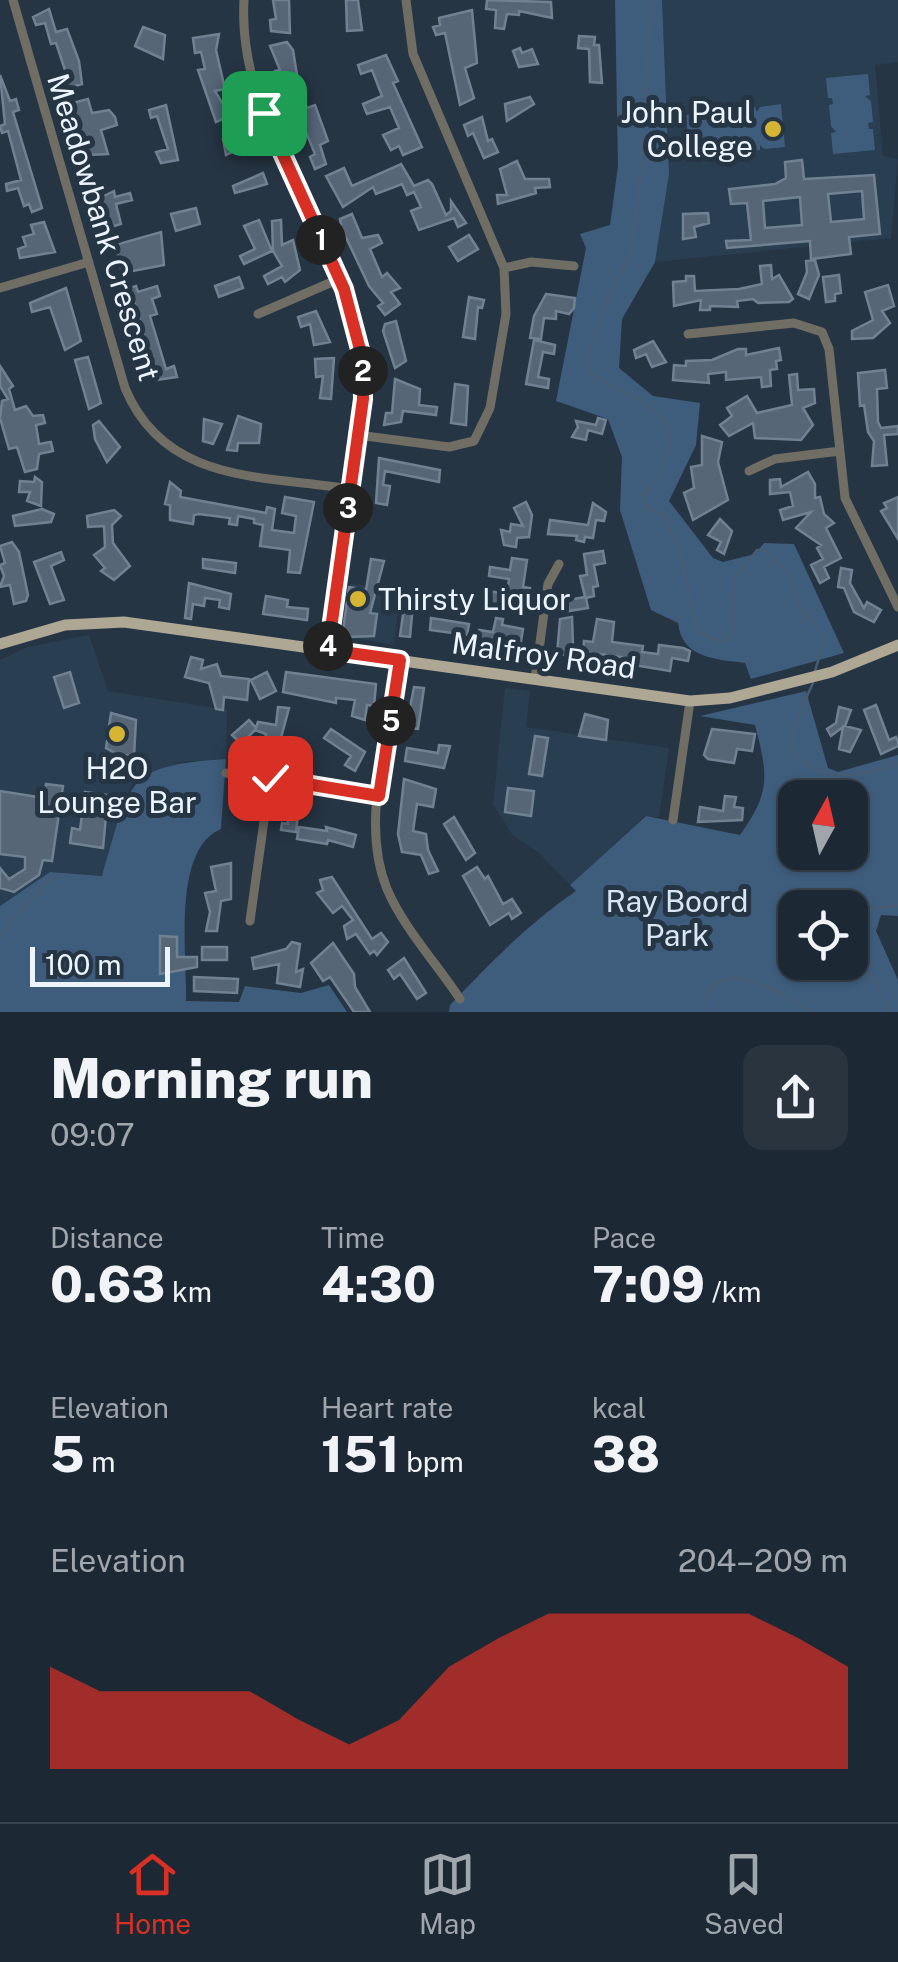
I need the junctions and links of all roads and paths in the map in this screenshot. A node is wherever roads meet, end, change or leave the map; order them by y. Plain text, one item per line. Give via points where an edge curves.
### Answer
1 (13, 0) edge
2 (244, 0) edge
3 (406, 0) edge
4 (89, 262) junction
5 (574, 266) dead end
6 (504, 268) junction
7 (339, 278) junction
8 (0, 288) edge
9 (258, 314) dead end
10 (688, 334) dead end
11 (358, 435) junction
12 (840, 451) junction
13 (748, 470) dead end
14 (350, 490) junction
15 (558, 564) dead end
16 (898, 607) edge
17 (0, 644) edge
18 (898, 645) edge
19 (328, 650) junction
20 (400, 660) junction
21 (535, 679) junction
22 (690, 701) junction
23 (226, 773) dead end
24 (270, 778) junction
25 (379, 796) junction
26 (673, 820) dead end
27 (250, 921) dead end
28 (460, 998) dead end

1 - 4 street, Meadowbank Crescent
2 - 7 street via 245,52 255,92
3 - 6 street via 413,54
4 - 8 street
4 - 14 street, Meadowbank Crescent via 125,388 158,438 212,469
5 - 6 street via 530,262
6 - 11 street via 506,314 490,408 474,441 449,447
7 - 9 street
7 - 11 street via 362,357
10 - 12 street via 816,326 829,349
11 - 14 street
12 - 13 street via 775,458
12 - 16 street via 851,513
14 - 19 street
15 - 21 street via 548,584
17 - 19 main road, Malfroy Road via 65,625 110,622
18 - 22 main road, Malfroy Road via 832,672 730,698
19 - 20 main road, Malfroy Road
20 - 21 main road, Malfroy Road
20 - 25 street
21 - 22 main road, Malfroy Road
22 - 26 street
23 - 24 street
24 - 25 street
24 - 27 street
25 - 28 street via 376,847 388,893

